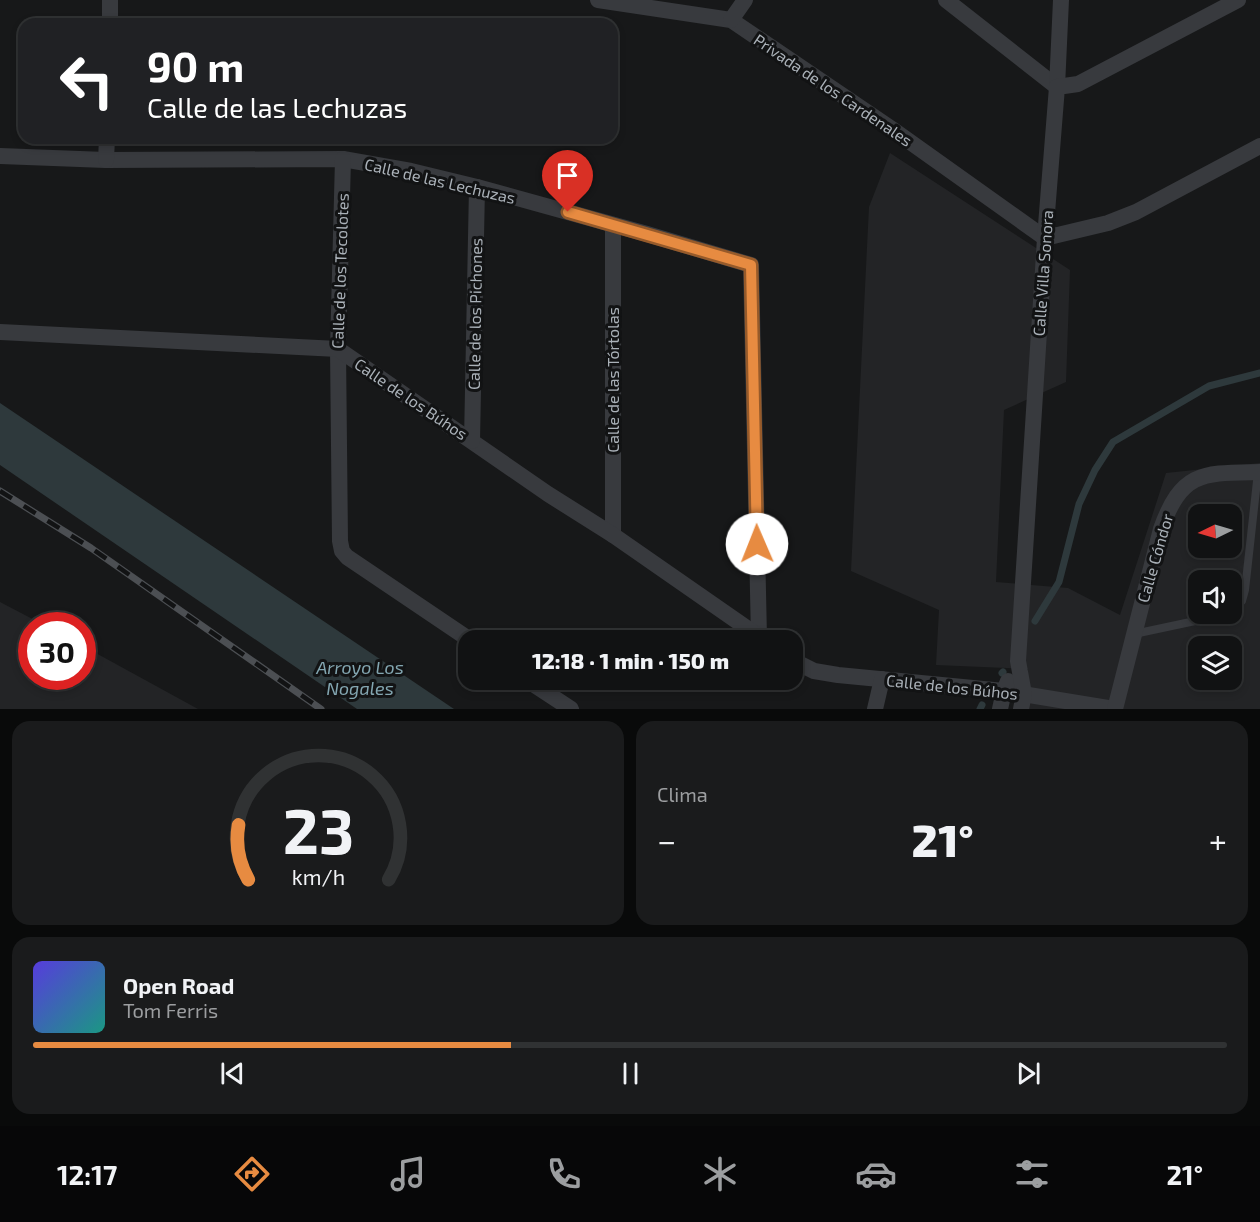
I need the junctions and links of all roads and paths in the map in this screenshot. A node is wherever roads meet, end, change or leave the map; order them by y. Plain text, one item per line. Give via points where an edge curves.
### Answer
1 (110, 0) edge
2 (598, 0) edge
3 (745, 0) edge
4 (946, 0) edge
5 (1061, 0) edge
6 (1238, 0) edge
7 (110, 18) edge
8 (730, 20) junction
9 (1057, 87) junction
10 (107, 144) edge
11 (1260, 146) edge
12 (0, 156) edge
13 (344, 159) junction
14 (106, 160) junction
15 (477, 187) junction
16 (613, 225) junction
17 (1045, 238) junction
18 (0, 332) edge
19 (338, 349) junction
20 (472, 441) junction
21 (1259, 472) edge
22 (613, 535) junction
23 (1242, 601) edge
24 (1188, 622) edge
25 (748, 630) edge
26 (761, 630) edge
27 (458, 632) edge
28 (1134, 634) junction
29 (1018, 661) junction
30 (803, 666) edge
31 (882, 679) junction
32 (542, 690) edge
33 (1004, 691) junction
34 (1022, 702) edge
35 (571, 709) edge
36 (875, 709) edge
37 (1000, 709) edge
38 (1114, 709) edge

1 - 7 street
2 - 8 street, Privada de los Cardenales
3 - 8 street
4 - 9 street
5 - 9 street, Calle Villa Sonora
6 - 9 street via 1078,84
8 - 17 street, Privada de los Cardenales
9 - 17 street, Calle Villa Sonora
10 - 14 street
11 - 17 street via 1136,212
12 - 14 street, Calle de las Lechuzas
13 - 14 street, Calle de las Lechuzas
13 - 15 street, Calle de las Lechuzas
13 - 19 street, Calle de los Tecolotes
15 - 16 street, Calle de las Lechuzas
15 - 20 street, Calle de los Pichones
16 - 22 street, Calle de las Tórtolas
16 - 26 street, Calle de las Lechuzas via 751,265
17 - 29 street, Calle Villa Sonora
18 - 19 street, Calle de los Búhos
19 - 20 street, Calle de los Búhos
19 - 27 street, Calle de los Tecolotes via 338,523 342,551
20 - 22 street, Calle de los Búhos
21 - 23 lane
21 - 28 street, Calle Cóndor via 1199,477 1177,494 1161,529
22 - 25 street, Calle de los Búhos
24 - 28 lane
28 - 38 street, Calle Cóndor
29 - 33 street, Calle Villa Sonora
29 - 34 street, Calle Villa Sonora
30 - 31 street, Calle de los Búhos via 814,671
31 - 33 street, Calle de los Búhos
31 - 36 street
32 - 35 street
33 - 34 street, Calle de los Búhos
33 - 37 street, Calle Villa Sonora
34 - 38 street, Calle de los Búhos

